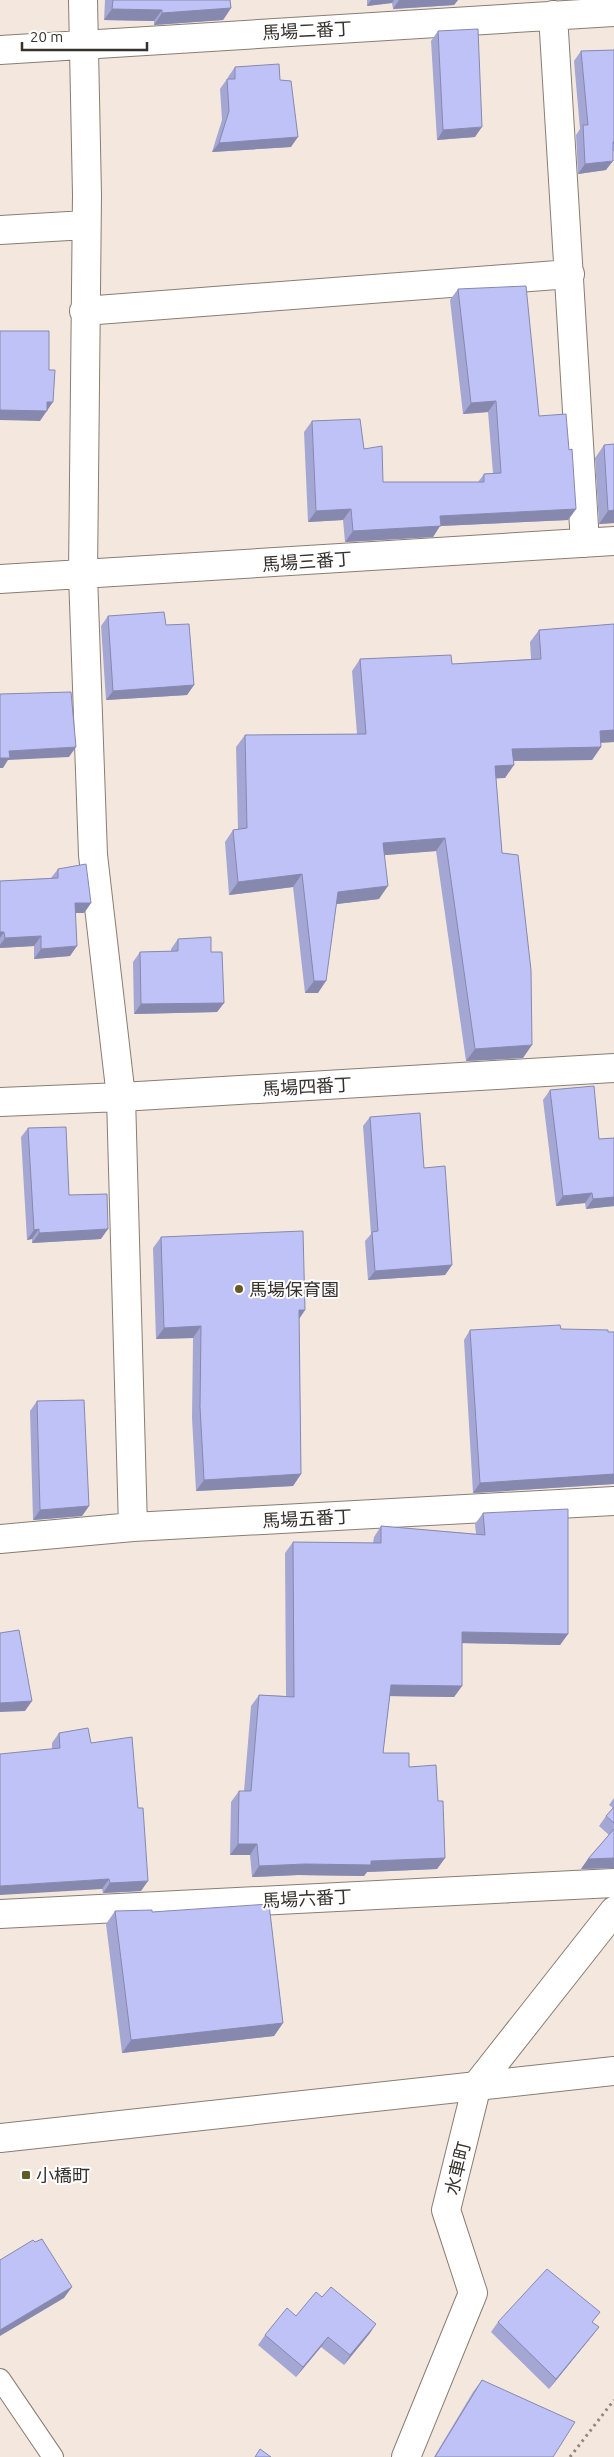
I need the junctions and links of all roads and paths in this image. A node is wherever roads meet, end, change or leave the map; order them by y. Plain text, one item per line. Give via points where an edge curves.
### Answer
1 (84, 0) edge
2 (614, 12) edge
3 (553, 16) junction
4 (83, 44) junction
5 (0, 50) edge
6 (86, 225) junction
7 (0, 230) edge
8 (570, 274) junction
9 (84, 311) junction
10 (614, 541) edge
11 (586, 543) junction
12 (83, 575) junction
13 (0, 579) edge
14 (614, 1068) edge
15 (120, 1097) junction
16 (0, 1102) edge
17 (614, 1501) edge
18 (133, 1527) junction
19 (0, 1539) edge
20 (614, 1883) edge
21 (614, 1911) edge
22 (0, 1914) edge
23 (614, 2071) edge
24 (477, 2085) junction
25 (0, 2138) edge
26 (0, 2379) edge
27 (614, 2400) edge
28 (53, 2457) edge
29 (406, 2457) edge
30 (570, 2457) edge

1 - 4 street
2 - 3 street, 馬場二番丁
3 - 4 street, 馬場二番丁
3 - 8 street
4 - 5 street, 馬場二番丁
4 - 6 street
6 - 7 street
6 - 9 street
8 - 9 street
8 - 11 street
9 - 12 street
10 - 11 street, 馬場三番丁
11 - 12 street, 馬場三番丁
12 - 13 street, 馬場三番丁
12 - 15 street via 93,855
14 - 15 street, 馬場四番丁
15 - 16 street, 馬場四番丁
15 - 18 street
17 - 18 street, 馬場五番丁
18 - 19 street, 馬場五番丁
20 - 22 street, 馬場六番丁
21 - 24 street, 水車町
23 - 24 street
24 - 25 street
24 - 29 street, 水車町 via 446,2210 473,2293
26 - 28 lane
27 - 30 path

